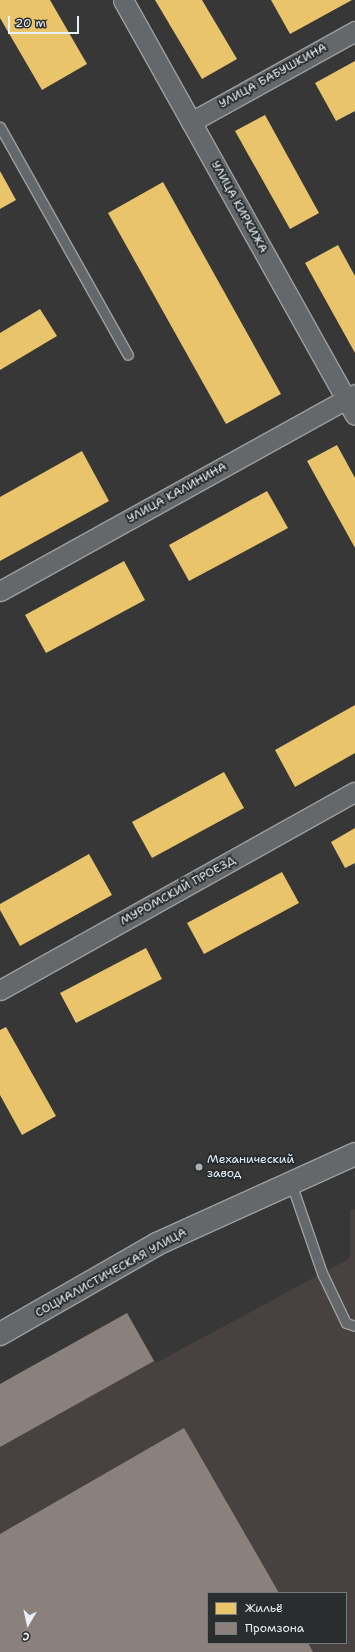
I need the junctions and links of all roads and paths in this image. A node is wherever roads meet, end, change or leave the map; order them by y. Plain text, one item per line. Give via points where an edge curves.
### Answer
1 (123, 0) edge
2 (355, 30) edge
3 (191, 122) junction
4 (0, 127) edge
5 (128, 355) dead end
6 (352, 403) edge
7 (0, 592) edge
8 (355, 792) edge
9 (0, 990) edge
10 (355, 1154) edge
11 (291, 1183) junction
12 (355, 1326) edge
13 (0, 1334) edge

1 - 3 street, УЛИЦА КИРКИЖА
2 - 3 street, УЛИЦА БАБУШКИНА
3 - 6 street, УЛИЦА КИРКИЖА
4 - 5 lane
6 - 7 street, УЛИЦА КАЛИНИНА
8 - 9 street, МУРОМСКИЙ ПРОЕЗД
10 - 11 main road, СОЦИАЛИСТИЧЕСКАЯ УЛИЦА
11 - 12 lane via 322,1273 346,1323
11 - 13 main road, СОЦИАЛИСТИЧЕСКАЯ УЛИЦА via 158,1244

